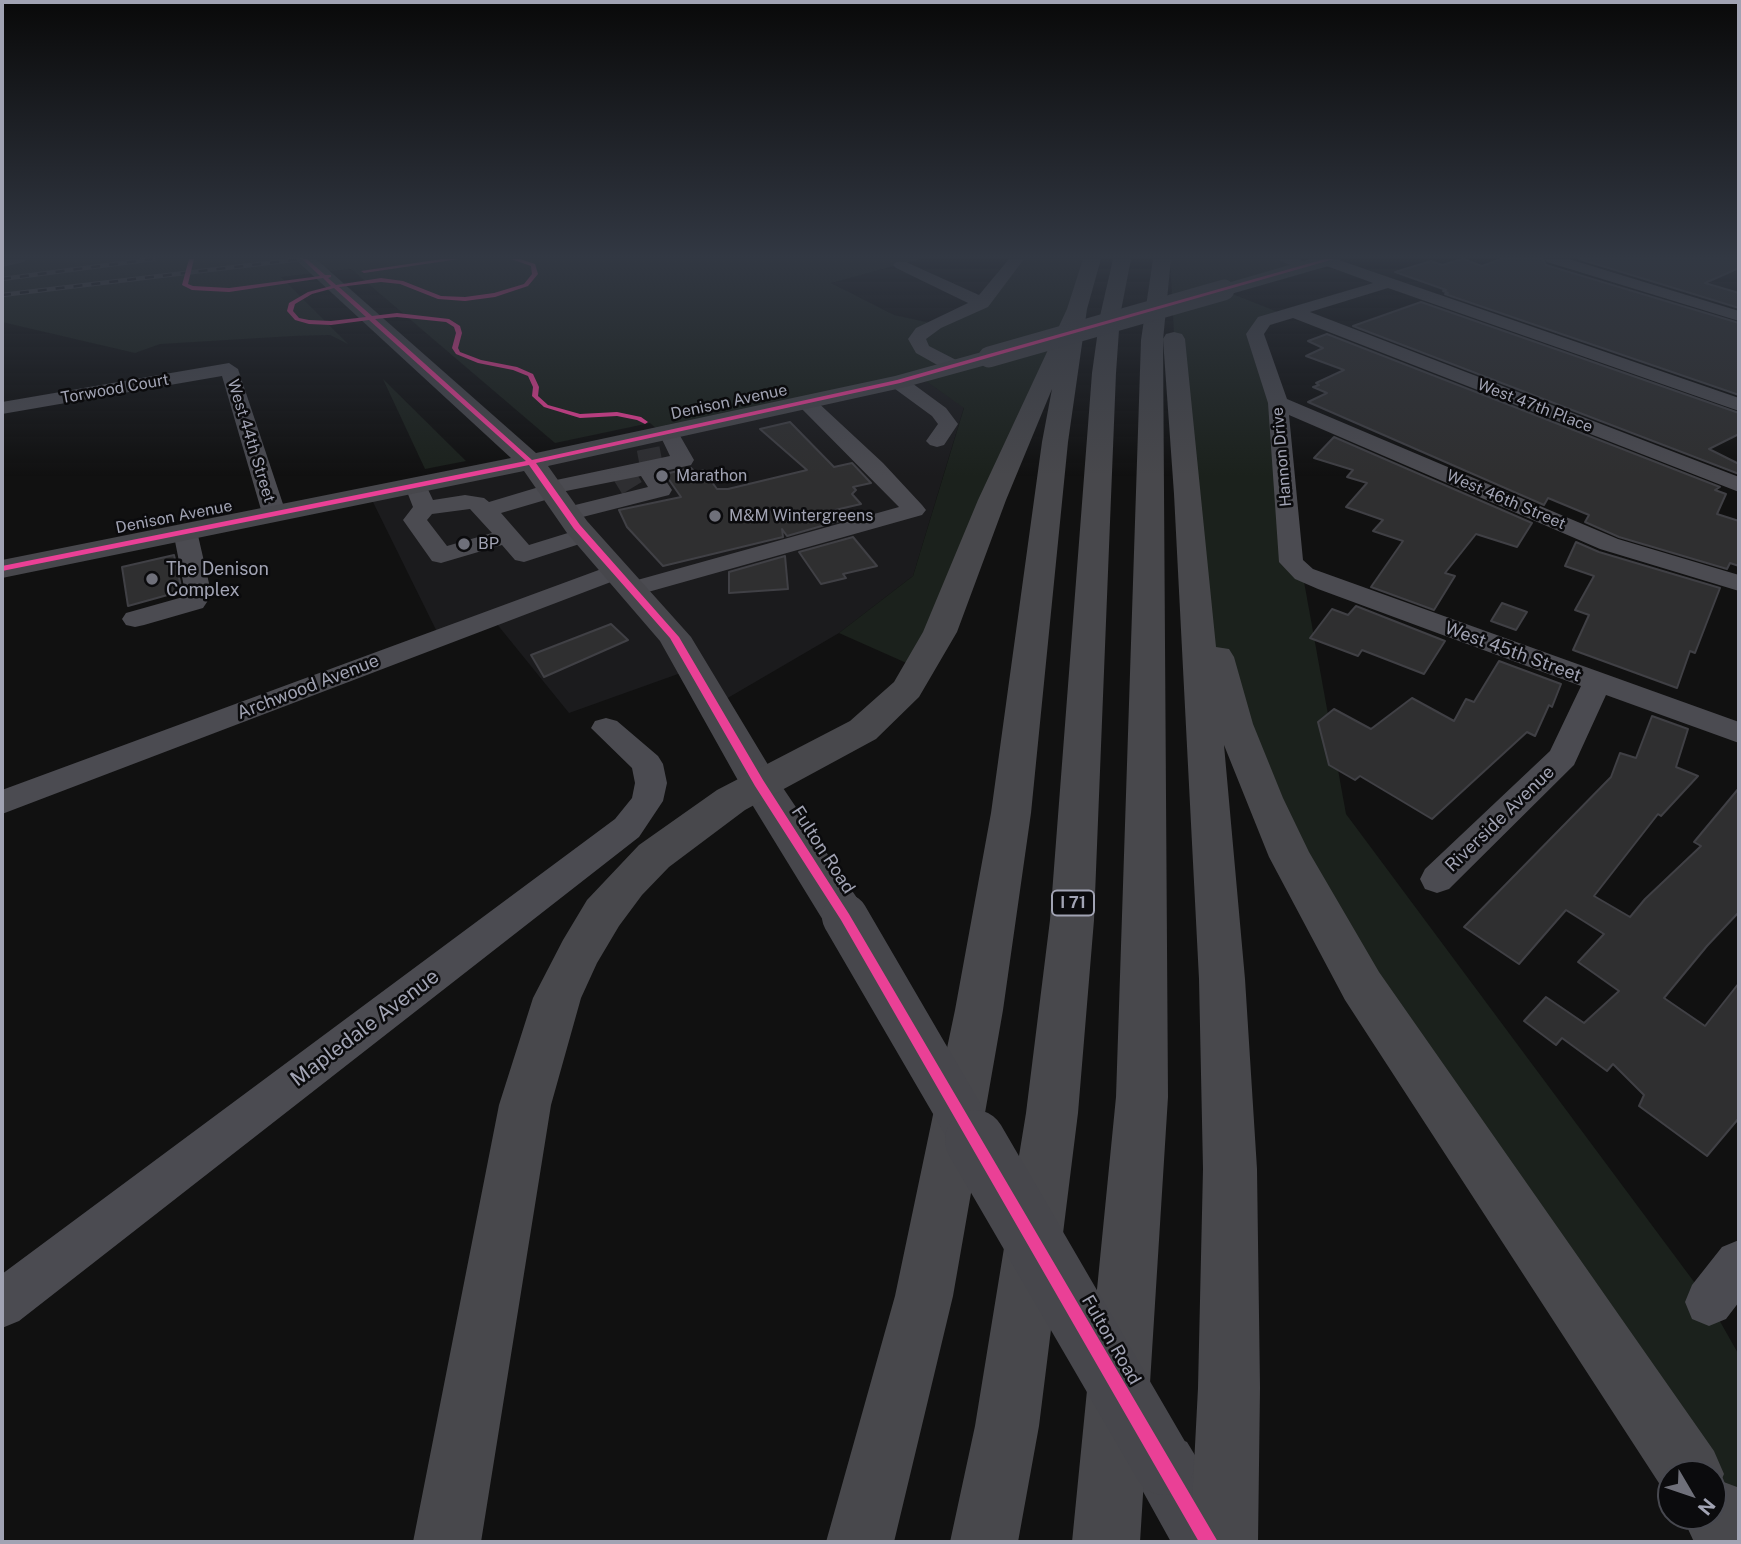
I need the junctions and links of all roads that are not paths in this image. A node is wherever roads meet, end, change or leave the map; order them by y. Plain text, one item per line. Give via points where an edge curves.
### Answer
1 (383, 331) edge
2 (924, 331) edge
3 (1066, 331) edge
4 (1073, 331) edge
5 (1080, 331) edge
6 (1108, 331) edge
7 (1153, 331) edge
8 (1174, 331) edge
9 (1257, 331) edge
10 (1343, 331) edge
11 (1528, 331) edge
12 (955, 367) junction
13 (229, 369) joint
14 (898, 382) junction
15 (806, 402) junction
16 (1278, 403) junction
17 (1739, 405) edge
18 (2, 408) edge
19 (937, 441) dead end
20 (531, 462) junction
21 (641, 463) junction
22 (1739, 485) edge
23 (1188, 494) junction
24 (420, 496) junction
25 (563, 507) junction
26 (486, 510) junction
27 (274, 513) junction
28 (185, 531) junction
29 (507, 536) junction
30 (1291, 562) joint
31 (2, 569) edge
32 (623, 581) junction
33 (1739, 583) edge
34 (135, 619) dead end
35 (1597, 682) junction
36 (606, 728) dead end
37 (1739, 733) edge
38 (759, 783) junction
39 (2, 802) edge
40 (1437, 879) dead end
41 (1739, 1264) edge
42 (1709, 1302) dead end
43 (2, 1304) edge
44 (1682, 1460) edge
45 (447, 1542) edge
46 (860, 1542) edge
47 (984, 1542) edge
48 (1106, 1542) edge
49 (1209, 1542) edge
50 (1224, 1542) edge

1 - 20 main road, Fulton Road
2 - 12 street via 917,339 922,349
3 - 38 highway via 940,632 920,669 889,708 863,730
4 - 46 highway via 1055,442 1011,813 979,1010 924,1296
5 - 12 main road, Denison Avenue, bridge
6 - 47 highway, I 71 via 1072,920 1052,1113 1007,1426
7 - 48 highway via 1142,1097
8 - 23 highway
9 - 16 street, Hannon Drive
10 - 22 street, West 47th Place
11 - 17 street
12 - 14 main road, Denison Avenue
13 - 18 street, Torwood Court
13 - 27 street, West 44th Street
14 - 15 main road, Denison Avenue
14 - 19 street via 939,412 947,424
15 - 21 main road, Denison Avenue
15 - 32 street, Archwood Avenue via 914,510
16 - 30 street, Hannon Drive
16 - 33 street, West 46th Street via 1609,544
20 - 21 main road, Denison Avenue
20 - 24 main road, Denison Avenue
20 - 25 main road, Fulton Road
21 - 25 street
21 - 25 street
23 - 44 highway via 1215,649 1235,724 1290,857 1362,986
23 - 50 highway via 1222,979 1230,1169
24 - 26 street via 476,503
24 - 27 main road, Denison Avenue
24 - 29 street via 415,520 441,556
25 - 26 street
25 - 29 street via 523,555
25 - 32 main road, Fulton Road
26 - 29 street
27 - 28 main road, Denison Avenue
28 - 31 main road, Denison Avenue
28 - 34 street via 198,592 194,602
30 - 35 street, West 45th Street via 1327,584
32 - 38 main road, Fulton Road via 674,637
32 - 39 street, Archwood Avenue
35 - 37 street, West 45th Street
35 - 40 street, Riverside Avenue via 1563,757
36 - 43 street, Mapledale Avenue via 647,764 651,783 647,801 627,828
38 - 45 highway via 698,822 627,883 603,913 557,998 525,1105
38 - 49 main road, Fulton Road, bridge via 845,917
41 - 42 street

